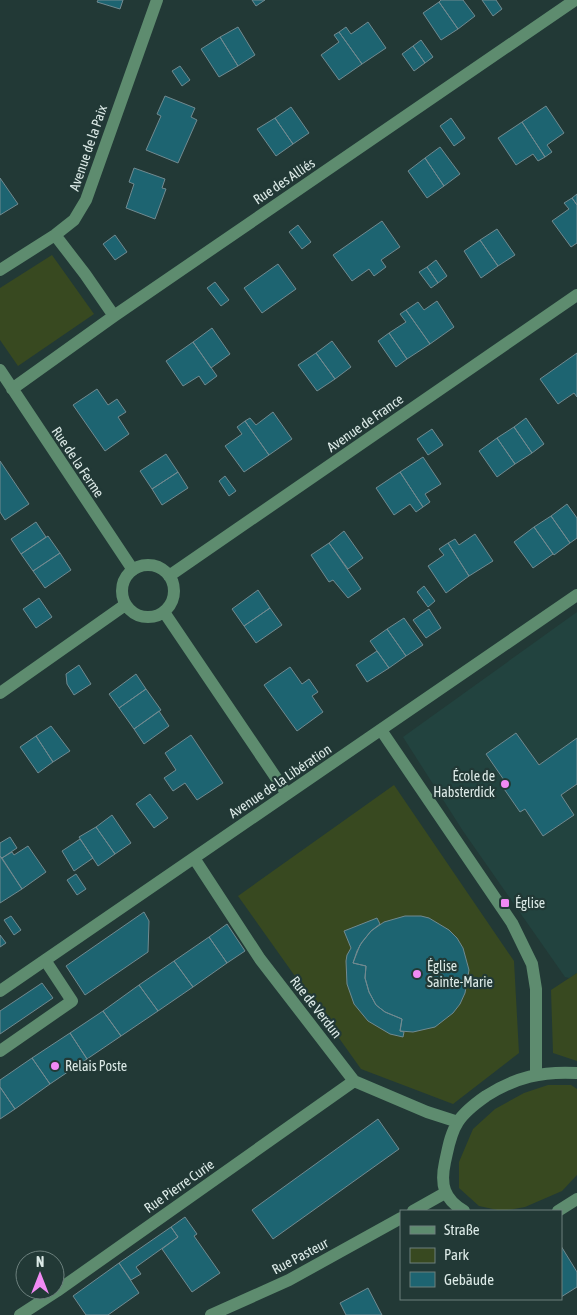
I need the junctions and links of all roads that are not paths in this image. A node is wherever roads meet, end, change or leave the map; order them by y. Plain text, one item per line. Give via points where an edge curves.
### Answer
1 (158, 0) edge
2 (575, 0) edge
3 (55, 235) junction
4 (0, 270) edge
5 (577, 295) edge
6 (114, 316) junction
7 (0, 370) edge
8 (12, 389) junction
9 (133, 570) junction
10 (169, 576) junction
11 (577, 595) edge
12 (125, 605) junction
13 (164, 612) junction
14 (0, 693) edge
15 (381, 730) junction
16 (287, 794) junction
17 (194, 858) junction
18 (45, 960) junction
19 (0, 991) edge
20 (0, 1052) edge
21 (577, 1073) edge
22 (536, 1075) junction
23 (354, 1081) junction
24 (458, 1122) junction
25 (445, 1193) junction
26 (575, 1205) edge
27 (415, 1210) edge
28 (462, 1210) edge
29 (561, 1210) edge
30 (400, 1219) edge
31 (20, 1315) edge
32 (211, 1315) edge

1 - 3 street, Avenue de la Paix via 86,200 74,220
2 - 6 street, Rue des Alliés
3 - 4 street, Avenue de la Paix
3 - 6 street
5 - 10 street, Avenue de France
6 - 8 street, Rue des Alliés
7 - 8 street, Rue de la Ferme
8 - 9 street, Rue de la Ferme
9 - 10 street via 149,565
9 - 12 street via 123,582
10 - 13 street via 174,591 170,606
11 - 15 street, Avenue de la Libération
12 - 13 street via 139,616 156,616
12 - 14 street
13 - 16 street
15 - 16 street, Avenue de la Libération
15 - 22 street via 512,923 532,964 536,989
16 - 17 street, Avenue de la Libération
17 - 18 street, Avenue de la Libération
17 - 23 street, Rue de Verdun via 260,959
18 - 19 street, Avenue de la Libération
18 - 20 street via 72,1001
21 - 22 street
22 - 24 street via 497,1089 475,1103
23 - 24 street, Rue de Verdun
23 - 31 street, Rue Pierre Curie
24 - 25 street via 444,1168
25 - 27 street
25 - 28 street via 452,1204
26 - 29 street
30 - 32 street, Rue Pasteur via 288,1280

